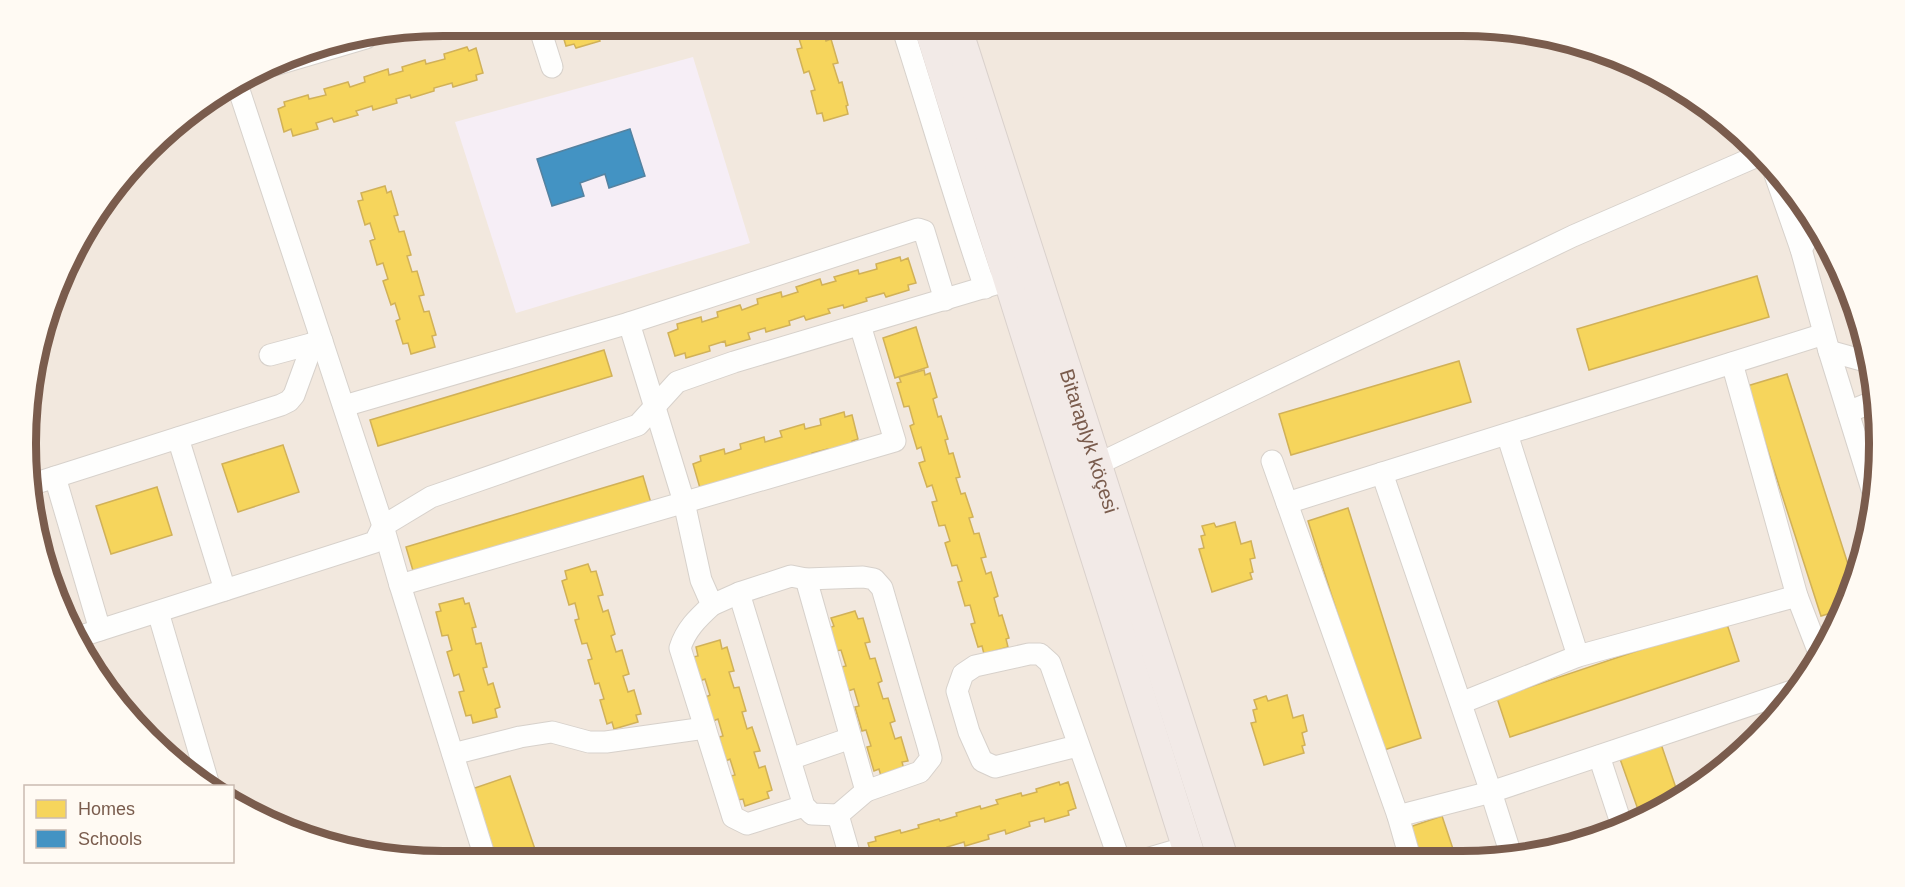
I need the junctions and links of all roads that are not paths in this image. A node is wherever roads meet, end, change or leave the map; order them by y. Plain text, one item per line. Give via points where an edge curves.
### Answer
1 (542, 36) edge
2 (905, 36) edge
3 (932, 36) edge
4 (959, 36) edge
5 (552, 67) dead end
6 (239, 91) edge
7 (1753, 158) edge
8 (1780, 189) edge
9 (1810, 234) edge
10 (1801, 249) junction
11 (997, 284) junction
12 (945, 300) junction
13 (628, 323) junction
14 (860, 325) junction
15 (317, 342) junction
16 (1827, 343) junction
17 (270, 355) dead end
18 (1859, 357) edge
19 (1732, 363) junction
20 (1867, 404) edge
21 (344, 406) junction
22 (655, 406) junction
23 (1848, 412) junction
24 (1508, 434) junction
25 (178, 438) junction
26 (1272, 460) dead end
27 (1096, 465) junction
28 (1382, 473) junction
29 (1868, 475) edge
30 (55, 477) junction
31 (38, 482) edge
32 (684, 502) junction
33 (1287, 503) junction
34 (383, 526) junction
35 (806, 579) junction
36 (400, 585) junction
37 (225, 590) junction
38 (739, 592) junction
39 (1797, 596) junction
40 (712, 605) junction
41 (158, 612) junction
42 (100, 630) junction
43 (84, 635) edge
44 (1816, 644) edge
45 (1578, 656) junction
46 (1783, 694) edge
47 (1461, 703) junction
48 (705, 728) junction
49 (851, 738) junction
50 (1077, 746) junction
51 (453, 754) junction
52 (1599, 756) junction
53 (790, 759) junction
54 (206, 774) edge
55 (866, 791) junction
56 (1491, 792) junction
57 (804, 806) junction
58 (838, 815) junction
59 (1398, 816) junction
60 (1620, 819) edge
61 (1509, 848) edge
62 (483, 851) edge
63 (848, 851) edge
64 (1116, 851) edge
65 (1188, 851) edge
66 (1220, 851) edge
67 (1408, 851) edge

1 - 5 street
2 - 11 street via 961,218
3 - 11 highway, Bitaraplyk köçesi
4 - 27 highway, Bitaraplyk köçesi
6 - 15 street
7 - 27 street via 1573,236
8 - 10 street
9 - 10 street
10 - 16 street
11 - 12 street
11 - 65 highway, Bitaraplyk köçesi
12 - 13 street via 924,231 918,229
12 - 14 street
13 - 21 street
13 - 22 street
14 - 22 street via 677,382
14 - 32 street via 895,441
15 - 17 street
15 - 21 street
15 - 25 street via 289,401
16 - 18 street
16 - 19 street
16 - 23 street
19 - 24 street
19 - 39 street
20 - 23 street
21 - 34 street
22 - 32 street
22 - 34 street via 638,425 431,497
23 - 29 street
24 - 28 street
24 - 45 street
25 - 30 street
25 - 37 street
26 - 33 street
27 - 66 highway, Bitaraplyk köçesi
28 - 33 street
28 - 47 street
30 - 31 street
30 - 42 street
32 - 36 street
32 - 40 street via 701,580
33 - 59 street
34 - 36 street
34 - 37 street via 375,542
35 - 38 street via 791,576
35 - 49 street
35 - 55 street via 874,579 882,588 928,746 931,758 920,772
36 - 51 street
37 - 41 street
38 - 40 street
38 - 53 street
39 - 44 street
39 - 45 street
40 - 48 street via 684,635 680,648
41 - 42 street
41 - 54 street
42 - 43 street
45 - 47 street
46 - 52 street
47 - 56 street
48 - 51 street via 606,742 589,742 552,732
48 - 57 street via 733,817 747,824
49 - 53 street
49 - 55 street
50 - 50 street via 995,767 982,761 957,691 963,674 975,666 1040,654 1050,663
50 - 64 street
51 - 62 street
52 - 56 street
52 - 60 street
53 - 57 street
55 - 58 street
56 - 59 street
56 - 61 street
57 - 58 street via 812,814
58 - 63 street
59 - 67 street

